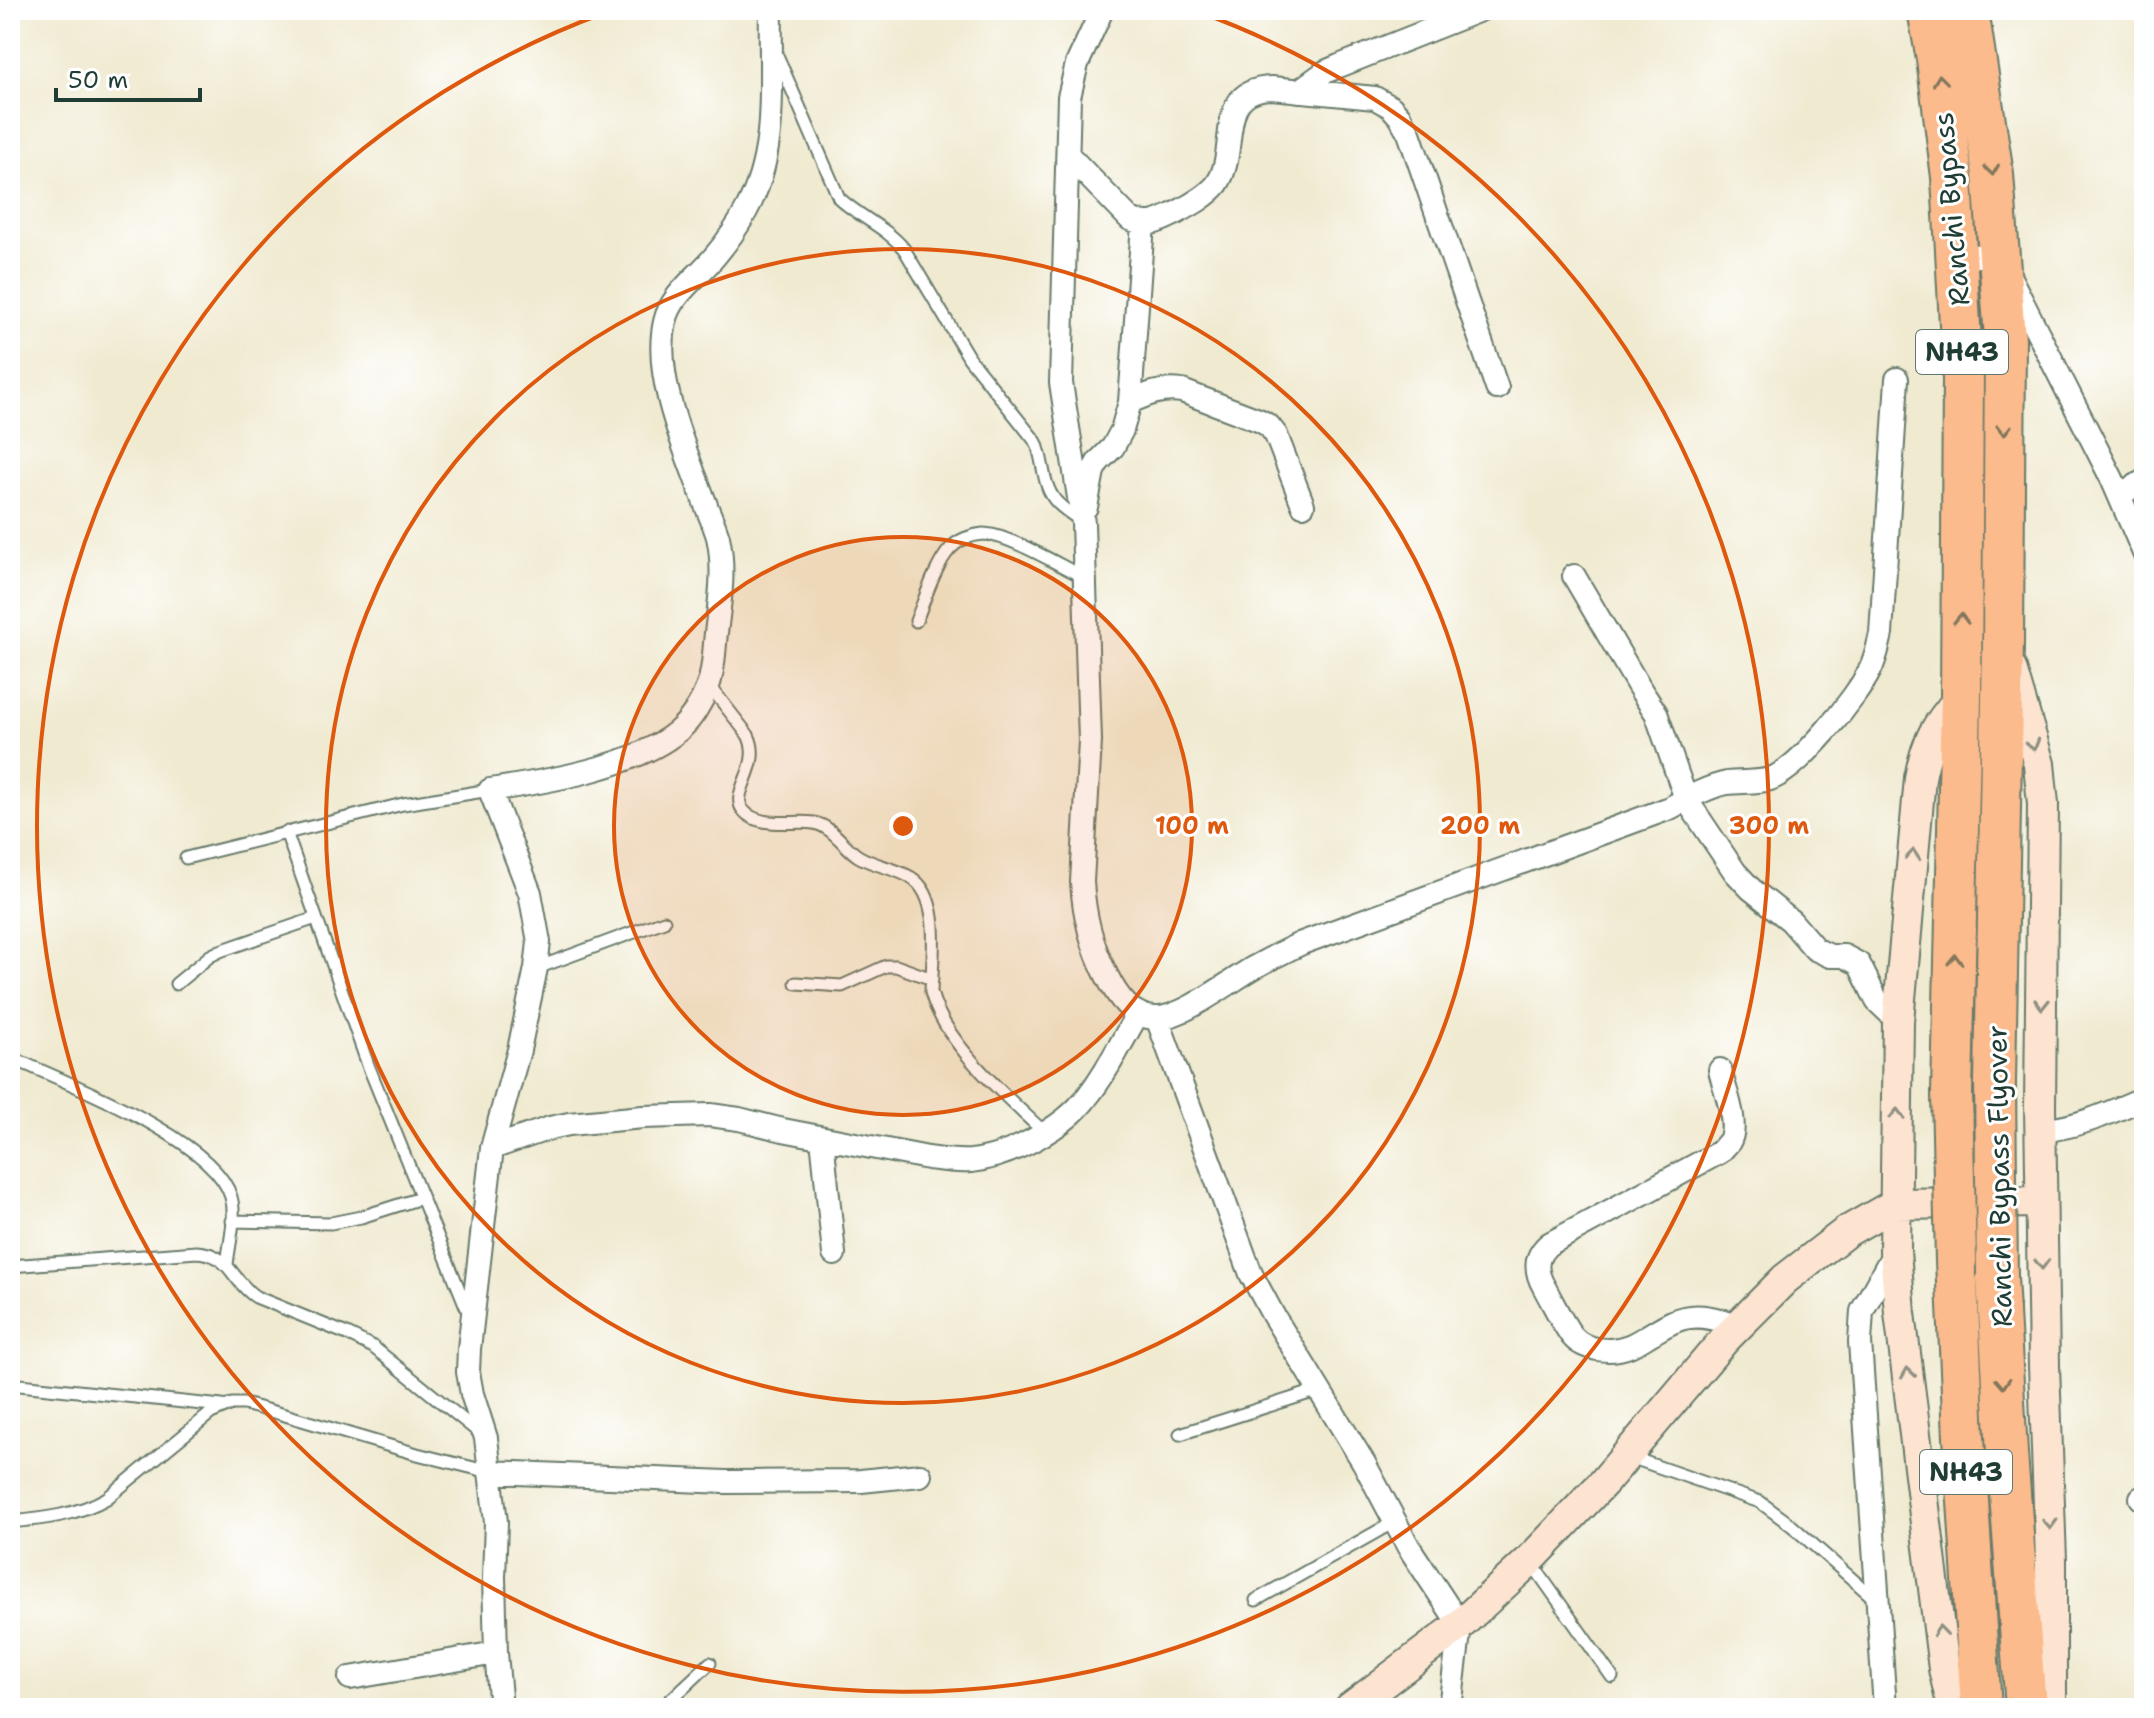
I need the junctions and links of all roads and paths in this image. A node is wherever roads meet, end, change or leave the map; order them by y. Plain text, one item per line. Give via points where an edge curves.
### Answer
1 (771, 10) edge
2 (1102, 10) edge
3 (1480, 10) edge
4 (1928, 10) edge
5 (1968, 10) edge
6 (770, 38) junction
7 (1299, 91) junction
8 (1068, 155) junction
9 (1143, 224) junction
10 (1957, 254) junction
11 (2000, 258) junction
12 (1897, 379) dead end
13 (1497, 388) dead end
14 (1130, 402) junction
15 (2144, 481) edge
16 (2119, 495) junction
17 (1303, 505) dead end
18 (1083, 523) junction
19 (2144, 553) edge
20 (1574, 576) dead end
21 (1085, 578) junction
22 (916, 621) dead end
23 (2003, 644) junction
24 (709, 684) junction
25 (1961, 697) junction
26 (490, 790) junction
27 (1686, 799) junction
28 (286, 832) junction
29 (186, 858) dead end
30 (316, 918) junction
31 (664, 921) dead end
32 (536, 968) junction
33 (932, 979) junction
34 (796, 983) dead end
35 (176, 984) dead end
36 (1148, 1016) junction
37 (1898, 1021) junction
38 (10, 1057) edge
39 (1720, 1070) dead end
40 (2144, 1098) edge
41 (2041, 1131) junction
42 (1046, 1134) junction
43 (822, 1138) junction
44 (492, 1148) junction
45 (421, 1198) junction
46 (2041, 1202) junction
47 (1895, 1204) junction
48 (232, 1221) junction
49 (1895, 1251) junction
50 (834, 1254) dead end
51 (227, 1265) junction
52 (10, 1266) edge
53 (472, 1321) junction
54 (1739, 1325) junction
55 (10, 1384) edge
56 (1319, 1390) junction
57 (222, 1406) junction
58 (1180, 1434) dead end
59 (486, 1438) junction
60 (1626, 1455) junction
61 (491, 1472) junction
62 (920, 1475) dead end
63 (10, 1522) edge
64 (1394, 1522) junction
65 (1529, 1561) junction
66 (1256, 1600) dead end
67 (1878, 1601) junction
68 (1460, 1625) junction
69 (496, 1653) junction
70 (710, 1663) dead end
71 (1612, 1677) dead end
72 (350, 1678) dead end
73 (501, 1708) edge
74 (662, 1708) edge
75 (1350, 1708) edge
76 (1450, 1708) edge
77 (1885, 1708) edge
78 (1953, 1708) edge
79 (1981, 1708) edge
80 (2026, 1708) edge
81 (2051, 1708) edge

1 - 6 street
2 - 8 street via 1072,83
3 - 7 street via 1325,72
10 -> 4 highway, Ranchi Bypass / NH43 via 1952,177
5 -> 11 highway, Ranchi Bypass / NH43
6 - 18 lane via 839,198 894,236 904,249 969,358 1036,442 1053,499
6 - 24 street via 768,147 760,181 746,213 679,294 665,320 661,353 666,391 717,536 721,594
7 - 9 street via 1262,89 1241,98 1215,186 1159,222
7 - 13 street via 1375,98 1400,117
8 - 9 street via 1118,209
8 - 18 street via 1061,383
9 - 14 street
10 - 11 street
25 -> 10 highway, Ranchi Bypass / NH43 via 1963,380
11 - 16 street
11 -> 23 highway, Ranchi Bypass / NH43 via 2005,339
12 - 27 street via 1881,634 1869,673 1821,737 1789,769 1770,779 1726,784
14 - 17 street via 1154,391 1182,391 1261,421 1276,435
14 - 18 street via 1113,447 1093,471
15 - 16 street
16 - 19 street
18 - 21 street
20 - 27 street via 1656,713
21 - 22 lane via 1005,539 970,536 942,560
21 - 36 street via 1090,741 1083,904 1108,979 1122,1001
23 -> 41 street via 2039,764 2043,804
23 -> 80 highway, Ranchi Bypass Flyover / NH43, bridge via 1997,1277
24 - 26 street via 678,731 652,748 568,777
24 - 33 lane via 753,744 753,761 740,793 744,812 764,821 821,825 868,862 912,878 930,902
37 -> 25 street via 1926,750 1940,721
79 -> 25 highway, Ranchi Bypass Flyover / NH43, bridge via 1964,1437 1952,1094
26 - 28 lane
26 - 32 street via 530,893 539,942
27 - 36 street via 1302,943 1180,1011
27 - 37 street via 1743,882 1791,921 1815,949 1859,964 1877,1001
28 - 29 lane
28 - 30 lane
30 - 35 lane via 220,951
30 - 45 lane
31 - 32 lane
32 - 44 street
33 - 34 lane via 886,966 842,986
33 - 42 lane via 934,1004 949,1031
36 - 42 street via 1086,1099
36 - 56 street via 1251,1274
47 -> 37 street
38 - 48 lane via 177,1139 228,1188
39 - 54 street via 1733,1132 1720,1152 1549,1244 1537,1259 1537,1270 1573,1338 1584,1346 1629,1346 1687,1317
40 - 41 street via 2094,1120
41 - 46 street
42 - 43 street via 973,1161
43 - 44 street via 689,1114 569,1124
43 - 50 street
44 - 53 street
45 - 48 lane via 331,1223
45 - 53 lane
46 - 47 street
46 -> 81 street
47 - 49 street
47 - 54 street via 1814,1256
48 - 51 lane
49 - 67 street via 1868,1298 1860,1325
78 -> 49 street via 1944,1669
51 - 52 lane via 219,1257 197,1252
51 - 59 lane via 256,1297 373,1347
53 - 59 street via 468,1372
54 - 60 street
55 - 57 lane
56 - 58 lane
56 - 64 street
57 - 61 lane via 244,1404
57 - 63 lane via 94,1506
59 - 61 street
60 - 65 street
60 - 67 lane via 1760,1502
61 - 62 street via 726,1482
61 - 69 street
64 - 66 lane
64 - 68 street
65 - 68 street
65 - 71 lane
67 - 77 street
68 - 75 street
68 - 76 street
69 - 72 street
69 - 73 street
70 - 74 lane

